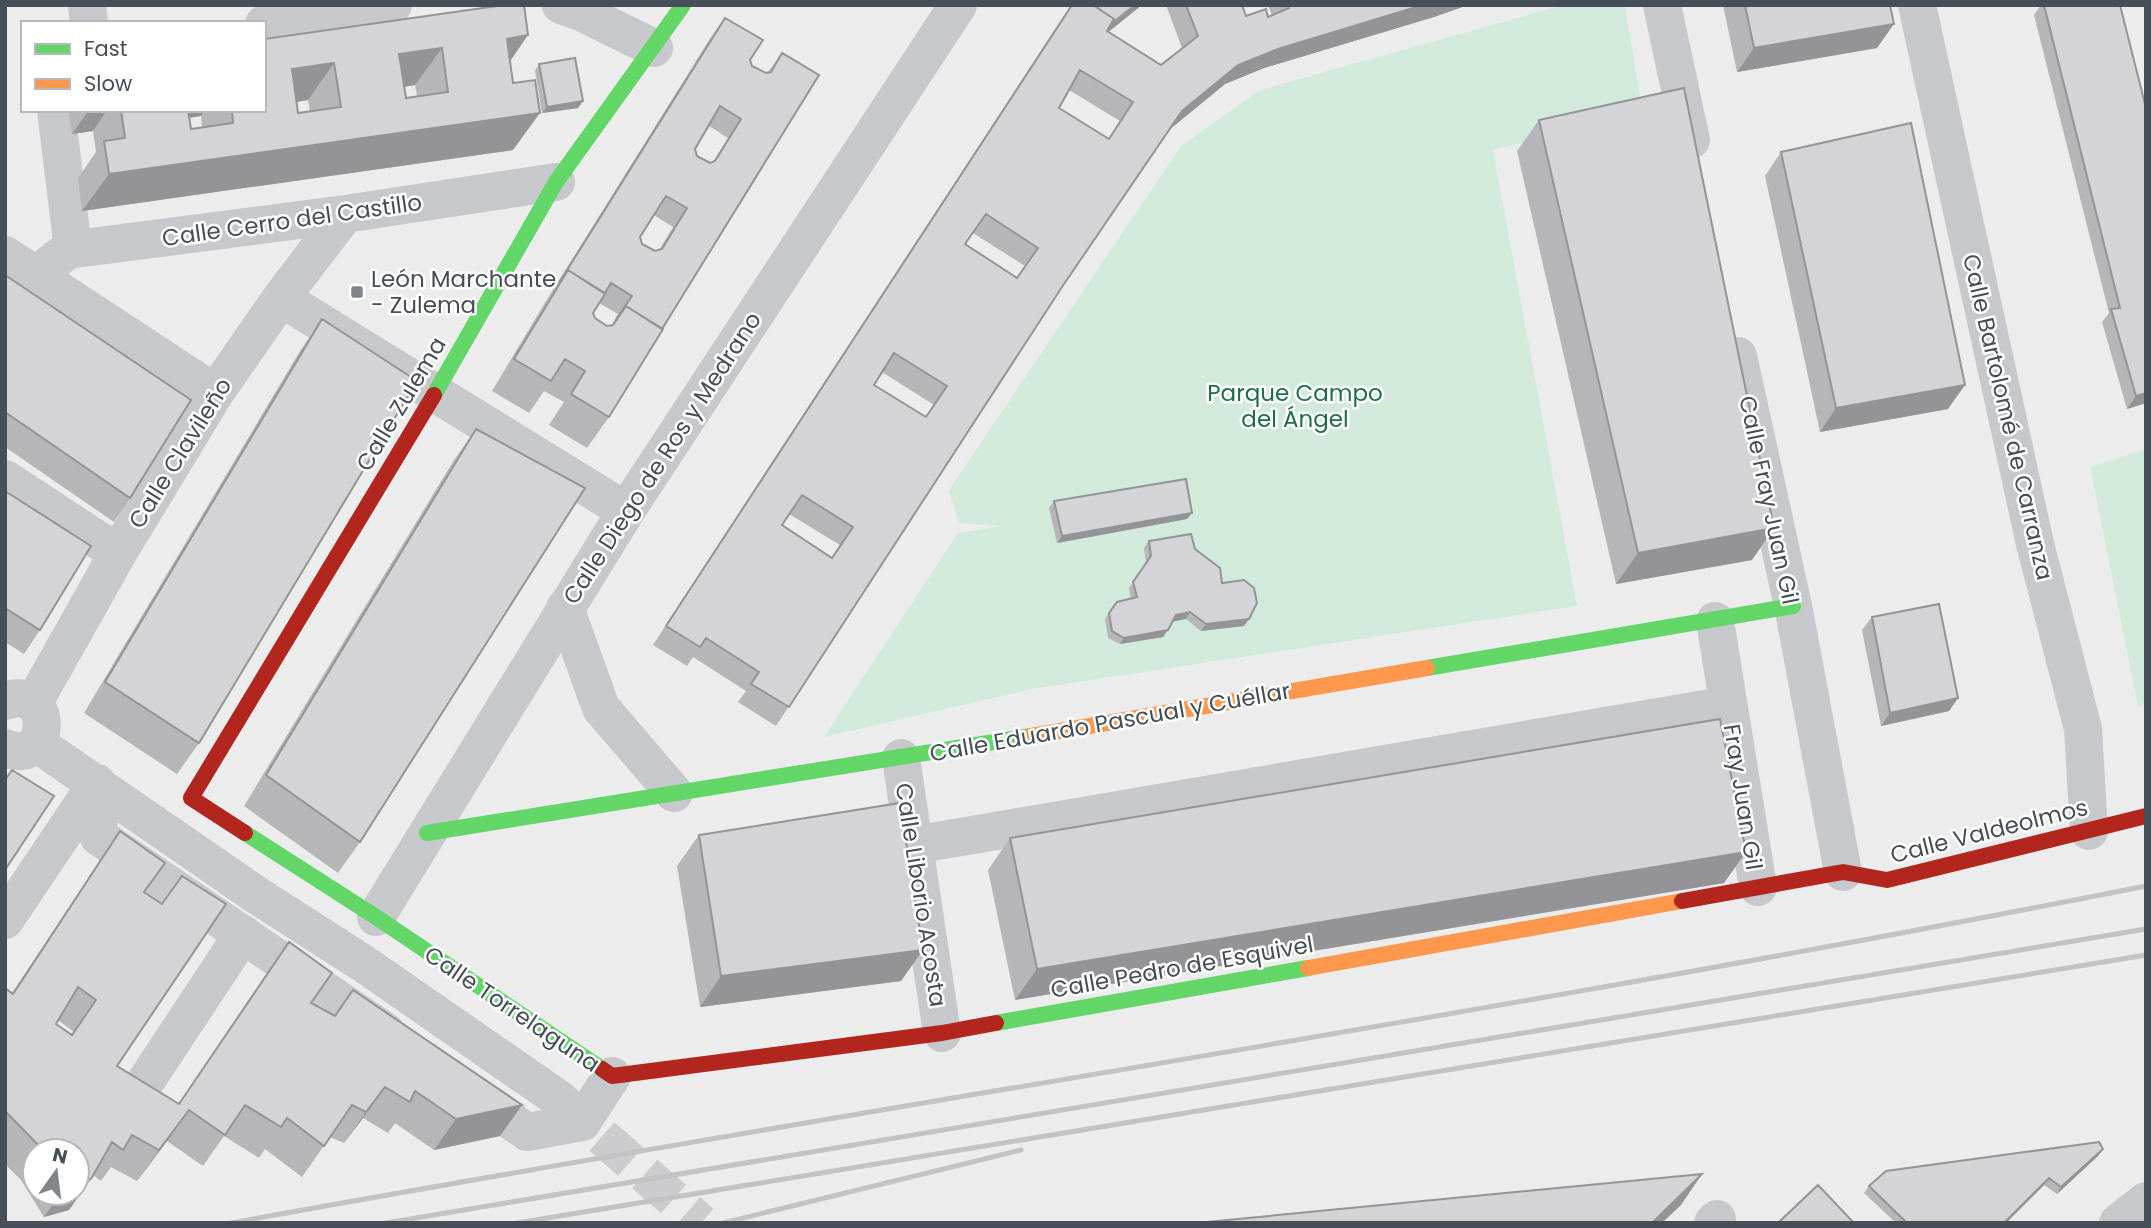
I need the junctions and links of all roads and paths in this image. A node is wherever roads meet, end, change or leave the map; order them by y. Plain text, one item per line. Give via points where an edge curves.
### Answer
1 (393, 5) edge
2 (561, 5) edge
3 (683, 5) edge
4 (958, 5) edge
5 (1662, 5) edge
6 (1917, 5) edge
7 (266, 24) edge
8 (654, 48) junction
9 (56, 112) edge
10 (1698, 170) edge
11 (556, 182) junction
12 (345, 214) junction
13 (73, 249) junction
14 (5, 254) edge
15 (36, 275) junction
16 (281, 298) junction
17 (1730, 320) edge
18 (215, 393) junction
19 (435, 394) junction
20 (5, 480) edge
21 (626, 511) junction
22 (118, 553) junction
23 (1793, 607) junction
24 (565, 608) junction
25 (1716, 621) junction
26 (19, 702) edge
27 (1728, 705) junction
28 (21, 745) edge
29 (901, 758) junction
30 (97, 783) junction
31 (674, 793) junction
32 (191, 798) joint
33 (2146, 816) edge
34 (2089, 831) junction
35 (427, 833) junction
36 (914, 845) junction
37 (1843, 872) junction
38 (1758, 887) junction
39 (376, 918) junction
40 (5, 920) edge
41 (243, 934) junction
42 (942, 1033) junction
43 (612, 1076) junction
44 (136, 1096) edge
45 (559, 1099) tunnel mouth
46 (2146, 1201) edge
47 (2118, 1223) edge

1 - 7 street
2 - 8 street
3 - 8 street, Calle Zulema
4 - 21 street, Calle Diego de Ros y Medrano
5 - 10 street
6 - 34 street, Calle Bartolomé de Carranza via 2035,544 2083,729
8 - 11 street, Calle Zulema
9 - 13 street
11 - 12 street, Calle Cerro del Castillo
11 - 19 street, Calle Zulema
12 - 13 street, Calle Cerro del Castillo
12 - 16 street, Calle Clavileño
13 - 15 street, Calle Cerro del Castillo
14 - 15 street
15 - 18 street
16 - 18 street, Calle Clavileño
16 - 19 street
17 - 23 street, Calle Fray Juan Gil
18 - 22 street, Calle Clavileño
19 - 21 street
19 - 32 street, Calle Zulema
20 - 22 street
21 - 24 street, Calle Diego de Ros y Medrano
22 - 26 street, Calle Clavileño
23 - 25 street, Calle Eduardo Pascual y Cuéllar
23 - 37 street, Calle Fray Juan Gil
24 - 31 street via 601,708
24 - 35 street, Calle Diego de Ros y Medrano
25 - 27 street, Fray Juan Gil
25 - 29 street, Calle Eduardo Pascual y Cuéllar
26 - 28 street via 43,718 41,735
27 - 36 street
27 - 38 street, Fray Juan Gil
28 - 30 street, Calle Torrelaguna
29 - 31 street, Calle Eduardo Pascual y Cuéllar
29 - 36 street, Calle Liborio Acosta
30 - 40 street
30 - 41 street, Calle Torrelaguna via 99,837
30 - 45 street, Calle Torrelaguna
31 - 35 street, Calle Eduardo Pascual y Cuéllar
32 - 39 street, Calle Torrelaguna
33 - 34 street, Calle Valdeolmos
34 - 37 street, Calle Valdeolmos via 1887,880
35 - 39 street, Calle Diego de Ros y Medrano
36 - 42 street, Calle Liborio Acosta
37 - 38 street, Fray Juan Gil
38 - 42 street, Calle Pedro de Esquivel
39 - 43 street, Calle Torrelaguna
41 - 43 street, Calle Torrelaguna via 527,1132 582,1122
41 - 44 street
42 - 43 street, Calle Pedro de Esquivel
46 - 47 street

